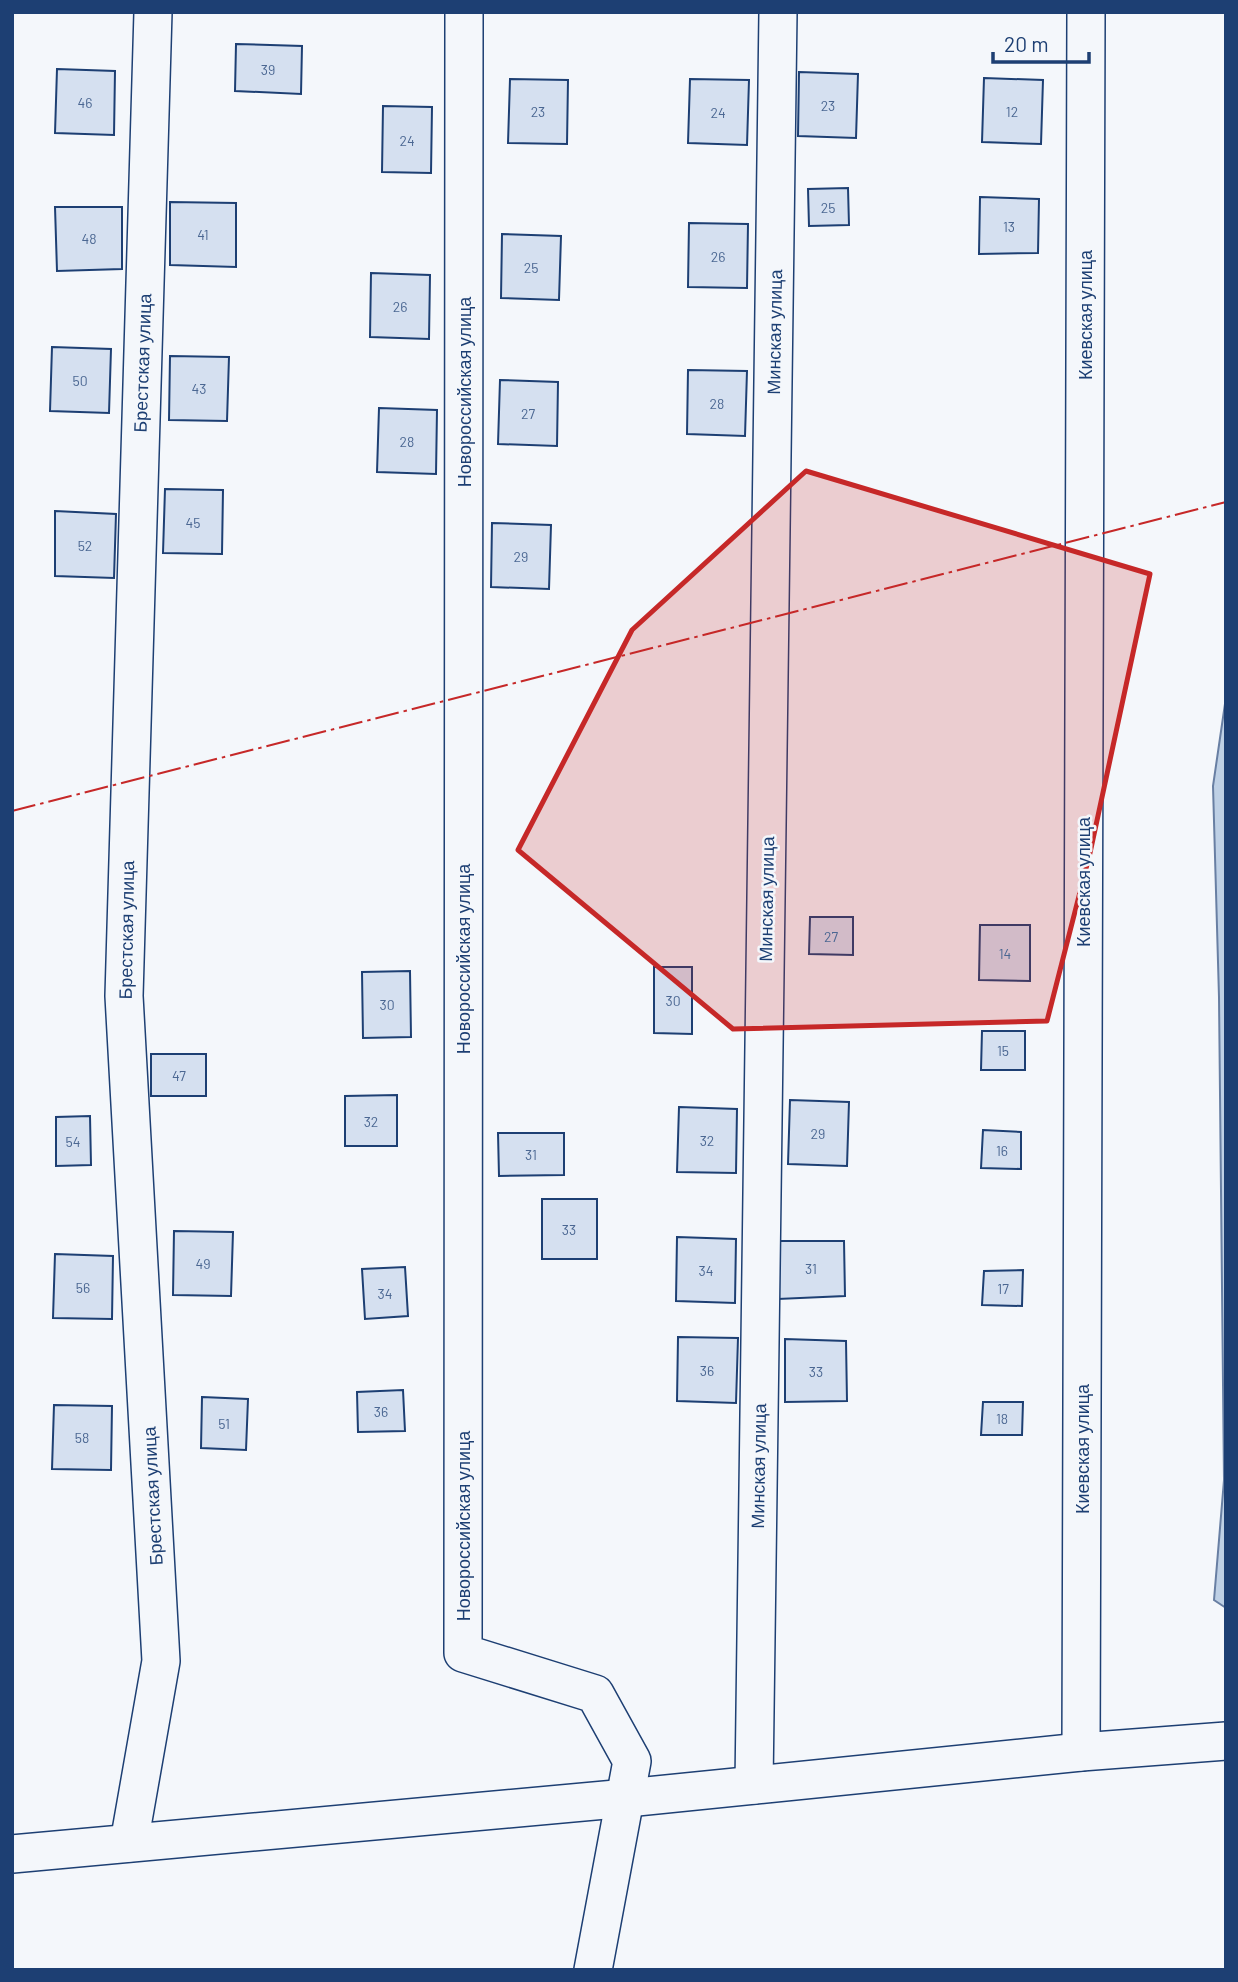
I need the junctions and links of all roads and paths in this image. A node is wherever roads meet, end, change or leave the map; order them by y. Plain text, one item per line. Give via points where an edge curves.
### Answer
1 (153, 12) edge
2 (464, 12) edge
3 (778, 12) edge
4 (1086, 12) edge
5 (1226, 1741) edge
6 (1081, 1752) junction
7 (754, 1785) junction
8 (627, 1798) junction
9 (129, 1843) junction
10 (12, 1854) edge
11 (593, 1970) edge

1 - 9 street, Брестская улица via 124,996 161,1661
2 - 8 street, Новороссийская улица via 463,1653 595,1694 632,1761
3 - 7 street, Минская улица
4 - 6 street, Киевская улица
5 - 6 street
6 - 7 street
7 - 8 street
8 - 9 street
8 - 11 street
9 - 10 street

